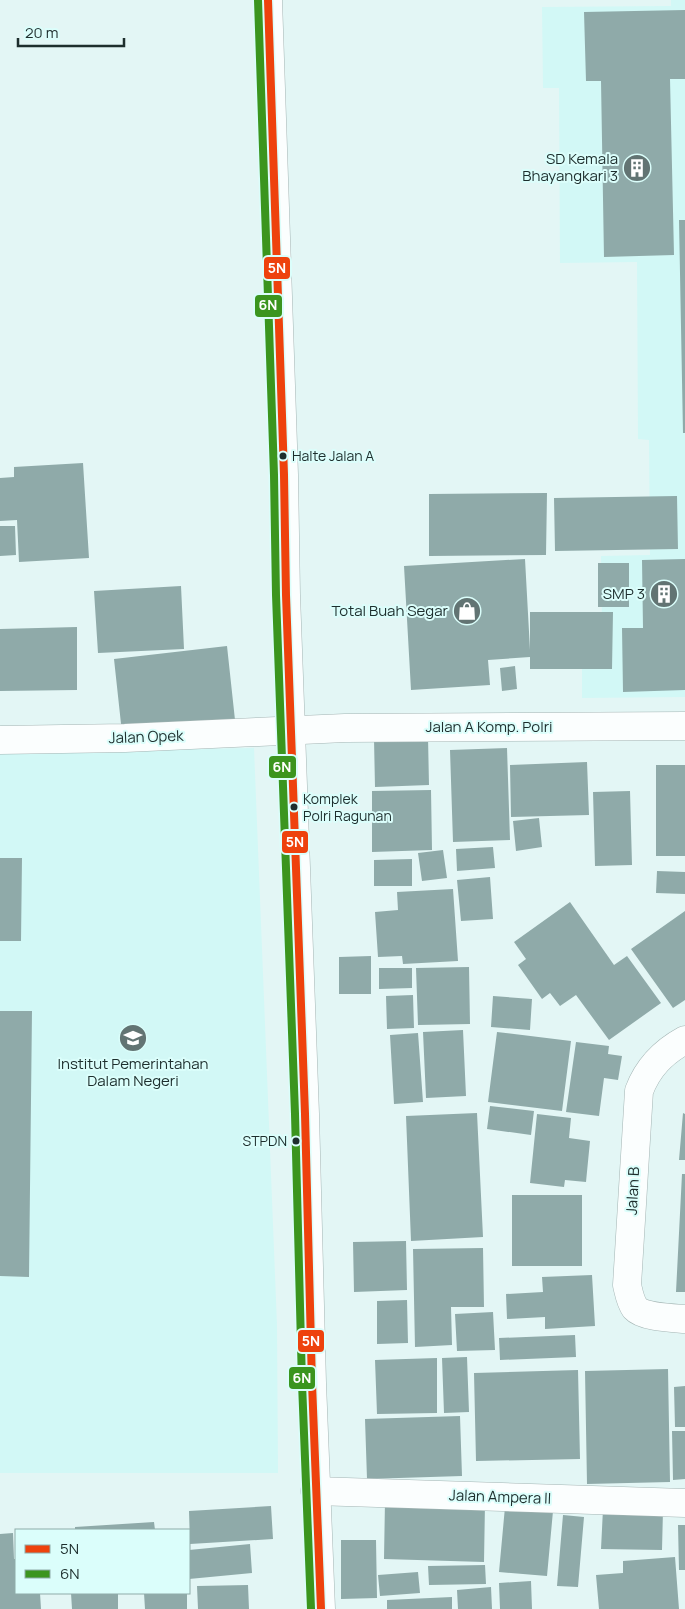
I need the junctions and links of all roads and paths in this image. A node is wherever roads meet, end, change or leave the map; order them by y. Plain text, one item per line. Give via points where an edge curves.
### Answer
1 (268, 0) edge
2 (685, 726) edge
3 (292, 731) junction
4 (0, 740) edge
5 (685, 1040) edge
6 (685, 1319) edge
7 (315, 1491) junction
8 (685, 1503) edge
9 (321, 1609) edge

1 - 3 street
2 - 3 street, Jalan A Komp. Polri
3 - 4 street, Jalan Opek
3 - 7 street
5 - 6 street, Jalan B via 673,1046 652,1066 639,1091 627,1285 636,1309 644,1314
7 - 8 street, Jalan Ampera II
7 - 9 street

